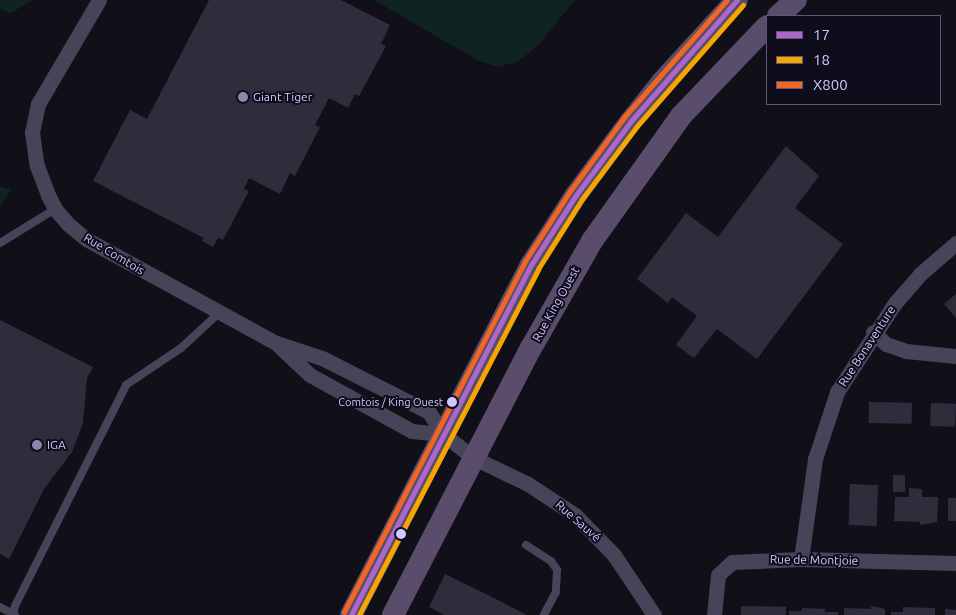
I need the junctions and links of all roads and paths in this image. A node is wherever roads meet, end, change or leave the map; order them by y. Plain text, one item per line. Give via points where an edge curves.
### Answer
1 (99, 0) edge
2 (736, 0) edge
3 (796, 0) edge
4 (779, 15) edge
5 (766, 27) edge
6 (55, 209) junction
7 (0, 243) edge
8 (956, 243) edge
9 (220, 313) junction
10 (873, 332) junction
11 (276, 343) junction
12 (956, 356) edge
13 (443, 434) junction
14 (474, 458) junction
15 (526, 545) dead end
16 (801, 560) junction
17 (956, 563) edge
18 (0, 607) edge
19 (14, 614) edge
20 (352, 615) edge
21 (393, 615) edge
22 (544, 615) edge
23 (654, 615) edge
24 (714, 615) edge

1 - 6 street, Rue Comtois via 38,104 32,132 37,166
2 - 13 main road via 662,82 576,195 503,314
3 - 4 main road
5 - 14 main road, Rue King Ouest via 706,86 623,194 566,284
6 - 7 lane
6 - 9 street, Rue Comtois via 86,239
8 - 10 street, Rue Bonaventure via 920,274
9 - 11 street, Rue Comtois
9 - 19 lane via 181,348 126,384
10 - 12 street via 886,344 906,351
10 - 16 street, Rue Bonaventure via 837,392 824,424 810,491
11 - 13 street, Rue Comtois via 322,358 429,412
11 - 13 street, Rue Comtois via 310,376 412,431
13 - 14 street, Rue Comtois
13 - 20 main road
14 - 21 main road, Rue King Ouest
14 - 23 street, Rue Sauvé via 528,484 575,515 614,555
15 - 22 lane via 551,561 558,570 556,592
16 - 17 street, Rue de Montjoie
16 - 24 street, Rue de Montjoie via 744,560 724,566 715,584
18 - 19 lane

